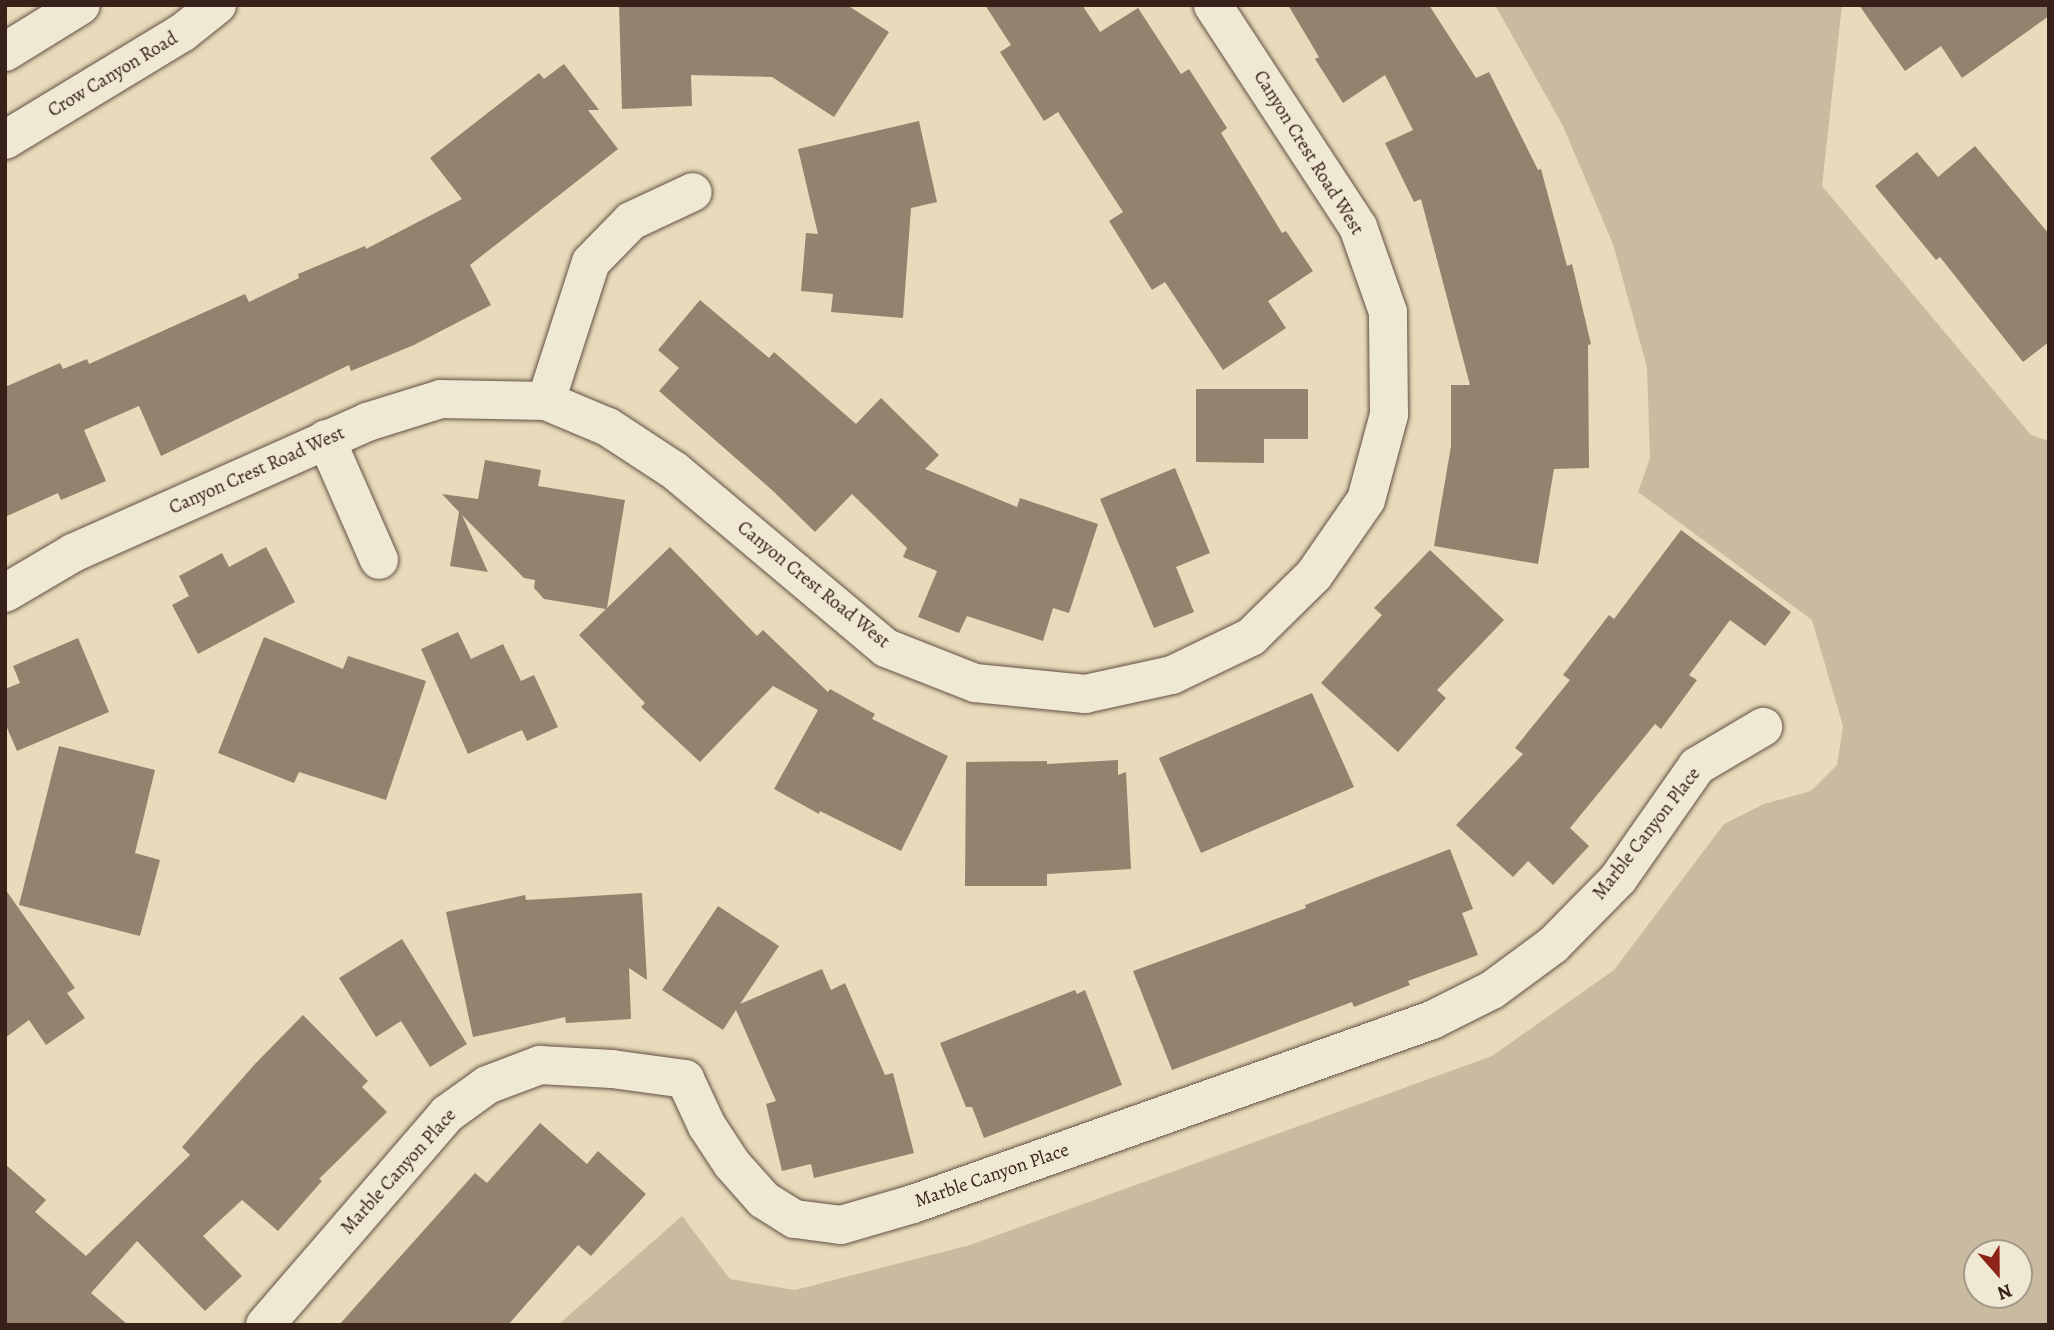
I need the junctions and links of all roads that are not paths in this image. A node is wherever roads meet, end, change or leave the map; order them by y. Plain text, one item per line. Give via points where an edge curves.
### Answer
1 (81, 5) edge
2 (217, 5) edge
3 (1213, 5) edge
4 (5, 52) edge
5 (5, 140) edge
6 (693, 192) dead end
7 (546, 401) junction
8 (326, 439) junction
9 (379, 560) dead end
10 (5, 593) edge
11 (1763, 726) dead end
12 (265, 1325) edge

1 - 4 street
2 - 5 street, Crow Canyon Road via 182,33
3 - 7 street, Canyon Crest Road West via 1358,227 1388,312 1389,415 1366,500 1314,575 1251,637 1172,675 1085,694 975,683 886,648 675,471 608,427
6 - 7 street via 631,221 591,262
7 - 8 street, Canyon Crest Road West via 441,399
8 - 9 street
8 - 10 street, Canyon Crest Road West via 73,553
11 - 12 street, Marble Canyon Place via 1696,766 1618,878 1553,946 1492,990 1432,1020 914,1204 841,1225 795,1219 764,1200 707,1126 685,1079 540,1065 487,1085 447,1114

